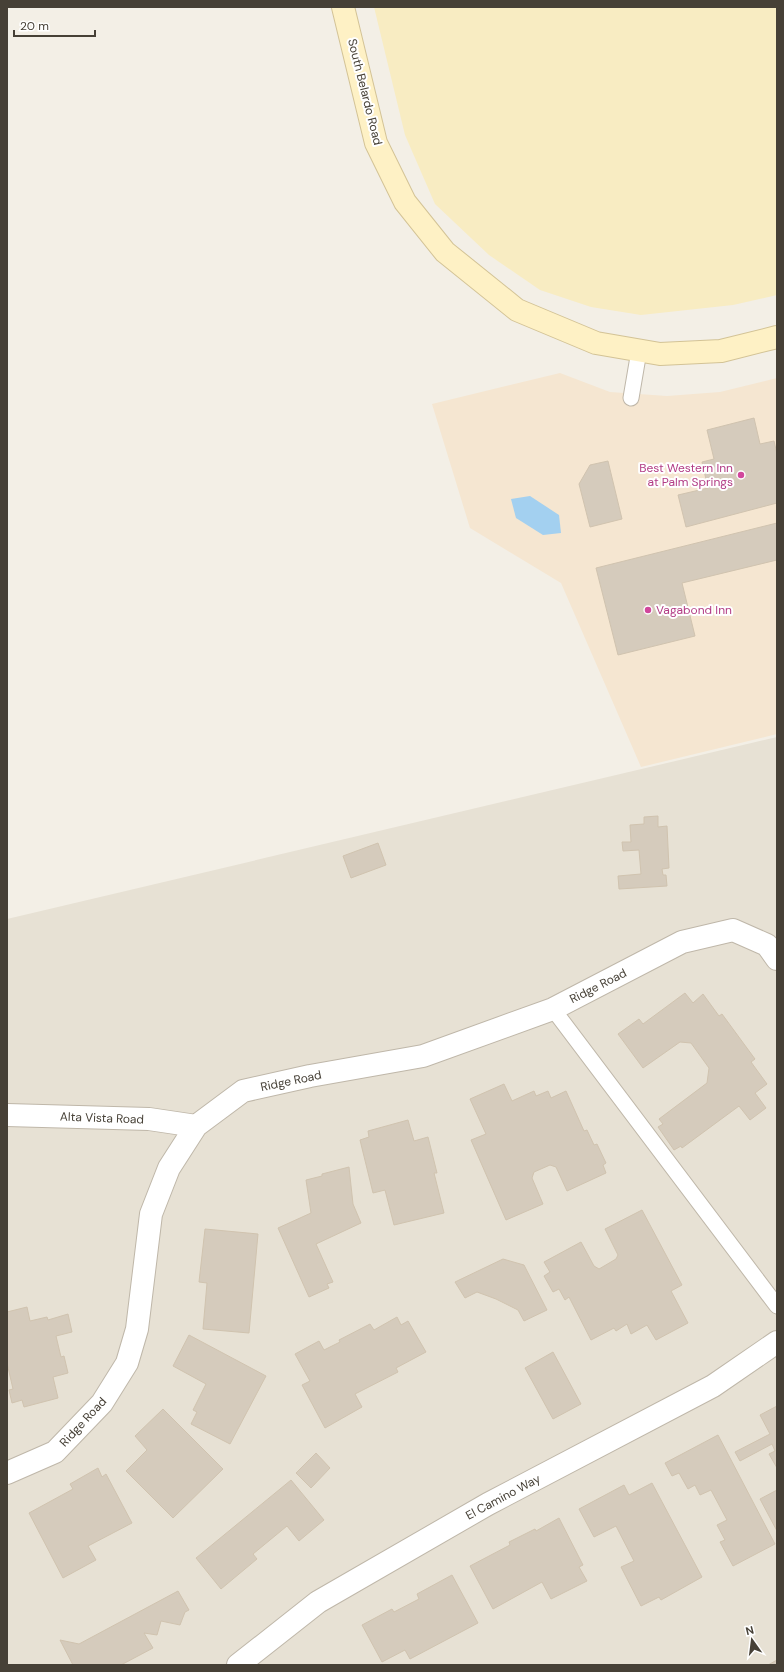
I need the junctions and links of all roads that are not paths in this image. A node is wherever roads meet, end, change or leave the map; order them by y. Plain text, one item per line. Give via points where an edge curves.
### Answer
1 (343, 7) edge
2 (777, 337) edge
3 (639, 350) junction
4 (632, 398) dead end
5 (777, 959) edge
6 (553, 1009) junction
7 (7, 1115) edge
8 (196, 1126) junction
9 (777, 1306) edge
10 (777, 1342) edge
11 (7, 1473) edge
12 (238, 1665) edge

1 - 3 street, South Belardo Road via 376,143 405,202 445,252 517,310 596,343
2 - 3 street, South Belardo Road via 721,351 660,354
3 - 4 lane
5 - 6 street, Ridge Road via 767,945 733,930 682,942
6 - 8 street, Ridge Road via 423,1056 243,1091
6 - 9 lane
7 - 8 street, Alta Vista Road via 149,1119
8 - 11 street, Ridge Road via 168,1168 151,1214 137,1329 127,1363 102,1403 55,1452
10 - 12 street, El Camino Way via 713,1386 488,1504 318,1602

